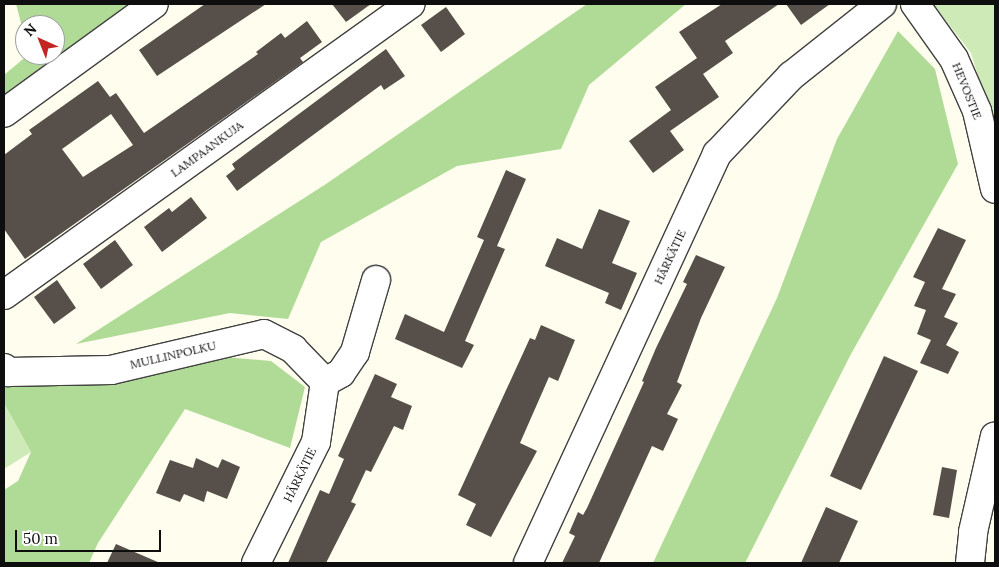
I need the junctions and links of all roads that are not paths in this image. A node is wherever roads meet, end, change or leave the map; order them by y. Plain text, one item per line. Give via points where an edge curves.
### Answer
1 (154, 4) edge
2 (410, 4) edge
3 (882, 4) edge
4 (915, 4) edge
5 (986, 108) edge
6 (4, 113) edge
7 (995, 188) edge
8 (376, 280) dead end
9 (4, 295) edge
10 (4, 368) edge
11 (325, 382) junction
12 (995, 436) edge
13 (256, 563) edge
14 (528, 563) edge
15 (970, 563) edge

1 - 6 street
2 - 9 street, LAMPAANKUJA
3 - 14 street, HÄRKÄTIE via 791,76 717,154
4 - 5 street, HEVOSTIE
5 - 7 street, HEVOSTIE
8 - 11 street via 355,352 341,373
10 - 11 street, MULLINPOLKU via 8,372 111,370 264,334 293,349
11 - 13 street, HÄRKÄTIE via 316,442
12 - 15 street via 973,532

